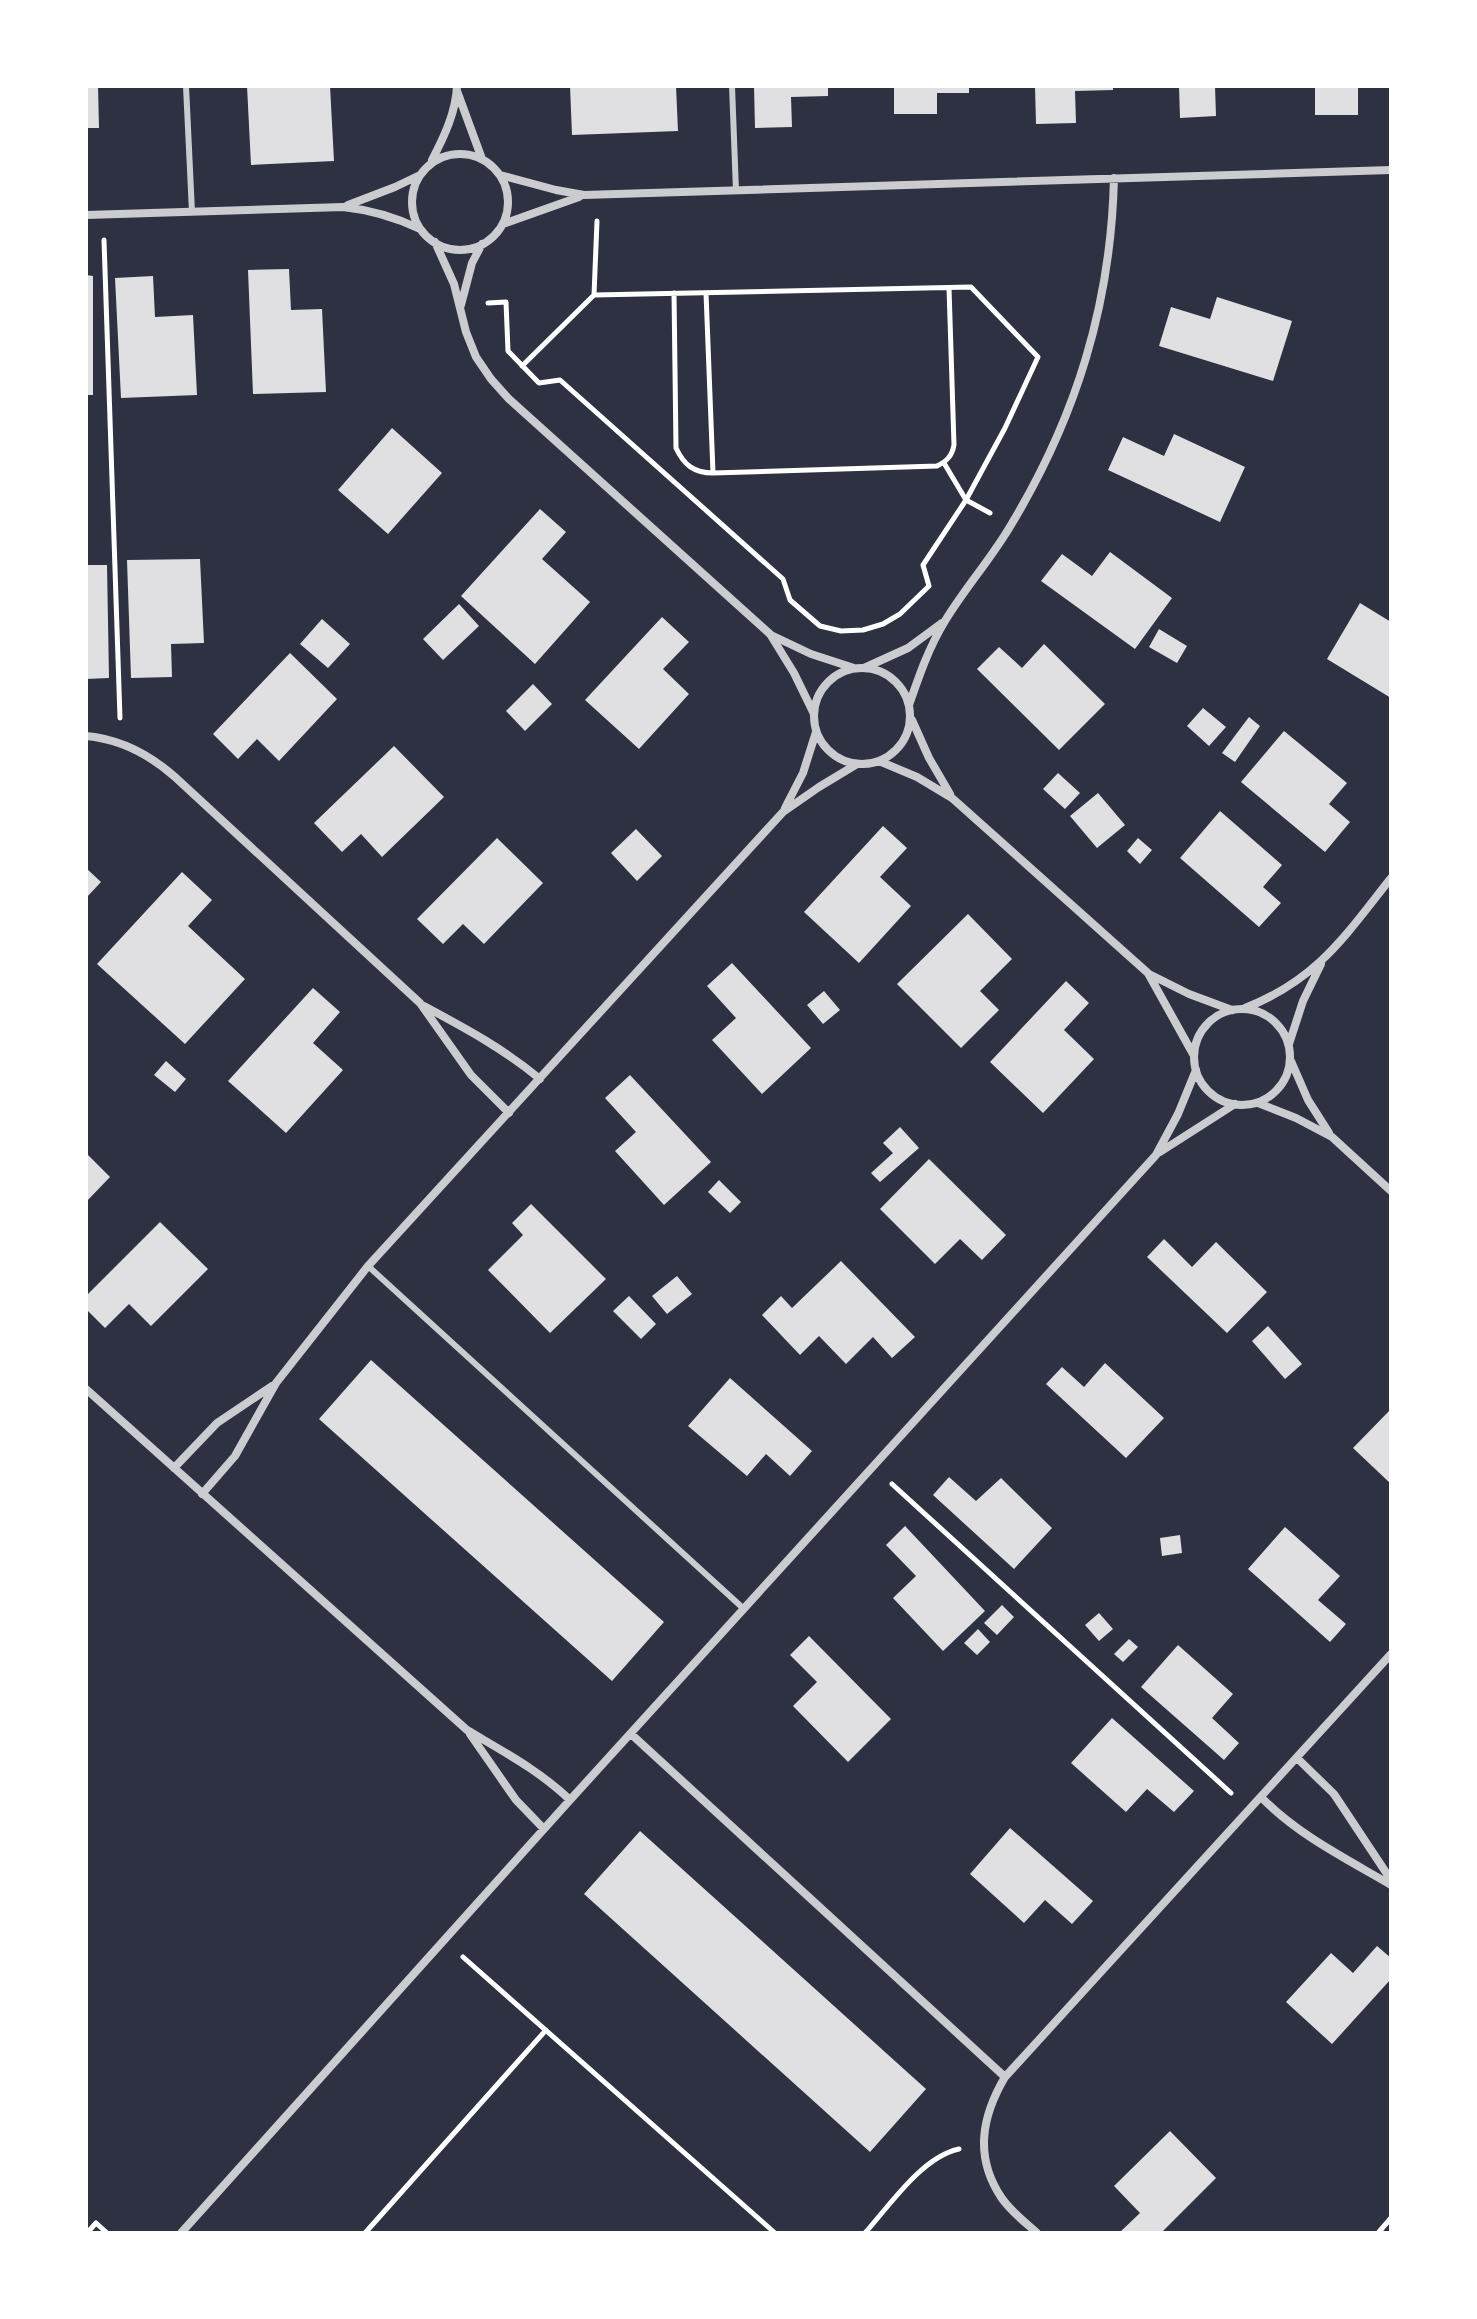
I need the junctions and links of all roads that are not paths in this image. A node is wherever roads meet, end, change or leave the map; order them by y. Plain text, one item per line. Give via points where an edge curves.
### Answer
1 (186, 86) edge
2 (732, 86) edge
3 (457, 88) edge
4 (482, 159) junction
5 (429, 164) junction
6 (1391, 170) edge
7 (420, 175) junction
8 (500, 175) junction
9 (1114, 178) junction
10 (736, 191) junction
11 (584, 195) junction
12 (343, 207) junction
13 (192, 212) junction
14 (86, 215) edge
15 (503, 224) junction
16 (420, 229) junction
17 (435, 242) junction
18 (482, 244) junction
19 (461, 306) junction
20 (945, 620) junction
21 (770, 634) junction
22 (859, 668) junction
23 (909, 705) junction
24 (814, 714) junction
25 (910, 716) junction
26 (816, 731) junction
27 (86, 736) edge
28 (879, 761) junction
29 (857, 764) junction
30 (952, 798) junction
31 (783, 812) junction
32 (1391, 878) edge
33 (1324, 960) junction
34 (1149, 974) junction
35 (420, 1003) junction
36 (1243, 1009) junction
37 (1232, 1010) junction
38 (1289, 1045) junction
39 (1194, 1057) junction
40 (1290, 1060) junction
41 (1196, 1070) junction
42 (540, 1079) junction
43 (1258, 1103) junction
44 (1235, 1104) junction
45 (509, 1113) junction
46 (1332, 1137) junction
47 (1156, 1155) junction
48 (1391, 1191) edge
49 (368, 1266) junction
50 (276, 1383) junction
51 (86, 1389) edge
52 (174, 1468) junction
53 (202, 1494) junction
54 (744, 1609) junction
55 (1391, 1654) edge
56 (467, 1730) junction
57 (631, 1734) junction
58 (1297, 1758) junction
59 (1261, 1797) junction
60 (570, 1800) junction
61 (544, 1829) junction
62 (1391, 1883) edge
63 (1005, 2077) junction
64 (181, 2233) edge
65 (1037, 2233) edge

1 - 13 lane
2 - 10 lane
3 - 4 street
3 - 5 street via 447,129
4 - 5 street via 460,153
4 - 8 street
5 - 7 street
6 - 9 street
7 - 12 street
7 - 16 street via 412,202
8 - 11 street
8 - 15 street via 508,194
9 - 10 street
9 - 20 street via 1106,280 1079,381 1011,525
10 - 11 street
11 - 15 street
12 - 13 street
12 - 16 street via 370,210
13 - 14 street
15 - 18 street
16 - 17 street
17 - 18 street via 458,249
17 - 19 street
18 - 19 street
19 - 21 street via 476,357 509,399
20 - 22 street via 908,648
20 - 23 street
21 - 22 street via 811,654
21 - 24 street
22 - 23 street via 893,679
22 - 24 street via 826,684
23 - 25 street
24 - 26 street
25 - 28 street via 902,743
25 - 30 street
26 - 29 street via 828,750
26 - 31 street
27 - 35 street via 121,743 159,763
28 - 29 street
28 - 30 street
29 - 31 street
30 - 34 street
31 - 42 street
32 - 33 street
33 - 36 street via 1286,989
33 - 38 street
34 - 37 street
34 - 39 street
35 - 42 street via 495,1045
35 - 45 street via 471,1075
36 - 37 street
36 - 38 street via 1271,1019
37 - 39 street via 1205,1026
38 - 40 street
39 - 41 street
40 - 43 street via 1277,1091
40 - 46 street
41 - 44 street via 1215,1096
41 - 47 street
42 - 45 street
43 - 44 street
43 - 46 street
44 - 47 street
45 - 49 street
46 - 48 street
47 - 54 street
49 - 50 street
49 - 54 lane
50 - 52 street via 217,1423
50 - 53 street via 235,1456
51 - 52 street
52 - 53 street
53 - 56 street
54 - 57 street
55 - 58 street
56 - 60 street via 533,1769
56 - 61 street via 516,1800
57 - 60 street
57 - 63 street
58 - 59 street
58 - 62 street via 1334,1794
59 - 62 street via 1300,1832
59 - 63 street
60 - 61 street
61 - 64 street
63 - 65 street via 985,2123 984,2148 1001,2197

